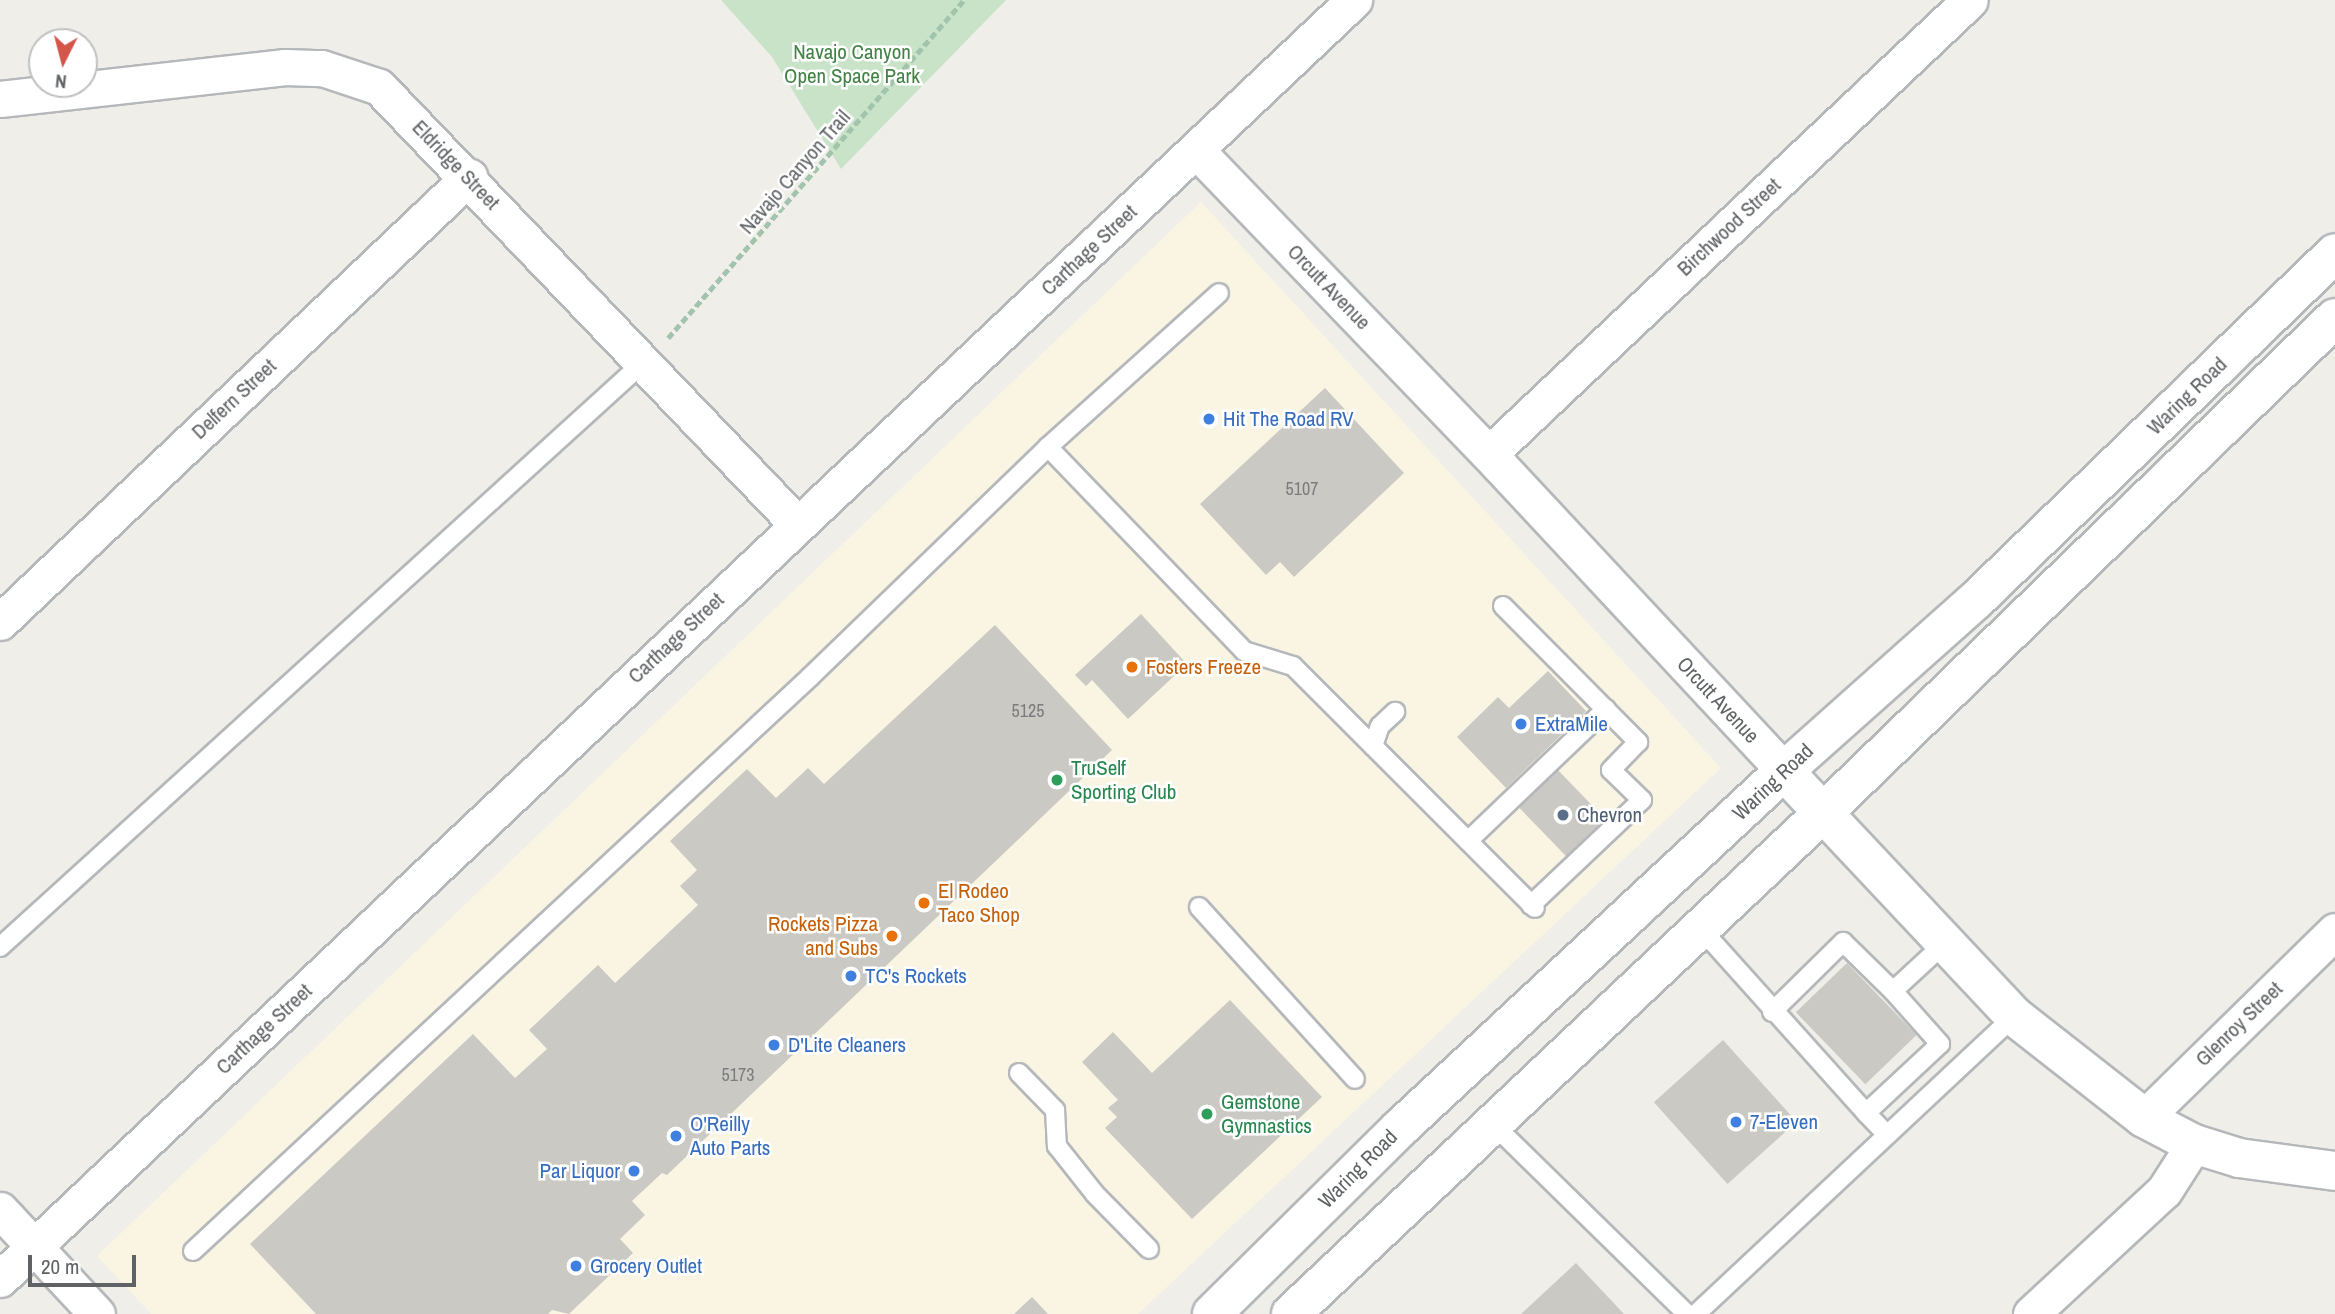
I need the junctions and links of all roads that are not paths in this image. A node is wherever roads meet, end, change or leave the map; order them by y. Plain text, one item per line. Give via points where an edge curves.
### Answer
1 (1354, 0) edge
2 (1970, 0) edge
3 (0, 99) edge
4 (1196, 150) junction
5 (469, 177) junction
6 (2335, 253) edge
7 (1219, 293) dead end
8 (2335, 318) edge
9 (645, 361) junction
10 (1048, 447) junction
11 (1489, 454) junction
12 (797, 524) junction
13 (1503, 606) dead end
14 (0, 622) edge
15 (1606, 709) junction
16 (1395, 712) dead end
17 (1373, 746) junction
18 (1784, 771) junction
19 (1825, 811) junction
20 (1468, 841) junction
21 (1199, 907) dead end
22 (1701, 929) junction
23 (2335, 931) edge
24 (1944, 944) junction
25 (0, 947) edge
26 (1893, 991) junction
27 (1772, 1012) junction
28 (2014, 1016) junction
29 (1019, 1073) dead end
30 (1355, 1079) dead end
31 (1866, 1113) junction
32 (2144, 1118) junction
33 (1493, 1125) junction
34 (1886, 1134) junction
35 (2193, 1144) junction
36 (2335, 1171) edge
37 (0, 1210) edge
38 (34, 1247) junction
39 (1149, 1249) dead end
40 (193, 1251) dead end
41 (0, 1279) edge
42 (97, 1314) edge
43 (1212, 1314) edge
44 (1291, 1314) edge
45 (1687, 1314) edge
46 (1696, 1314) edge
47 (2031, 1314) edge

1 - 4 street, Carthage Street
2 - 11 street, Birchwood Street
3 - 5 street, Eldridge Street via 207,73 322,68 379,87
4 - 11 street, Orcutt Avenue
4 - 12 street, Carthage Street
5 - 9 street, Eldridge Street
5 - 14 street, Delfern Street
6 - 18 main road, Waring Road via 1976,600
7 - 10 lane
8 - 19 main road
9 - 12 street, Eldridge Street
9 - 25 lane
10 - 17 lane via 1244,651 1293,666
10 - 40 lane via 810,677
11 - 18 street, Orcutt Avenue
12 - 38 street, Carthage Street
13 - 15 lane
15 - 20 lane
15 - 20 lane via 1638,742 1611,770 1642,800 1533,906
16 - 17 lane via 1380,726
17 - 20 lane
18 - 19 main road, Orcutt Avenue
18 - 43 main road, Waring Road via 1400,1128
19 - 22 main road
19 - 24 main road, Orcutt Avenue
21 - 30 lane
22 - 27 lane
22 - 33 main road
23 - 32 street, Glenroy Street
24 - 26 lane
24 - 28 main road, Orcutt Avenue
26 - 27 lane via 1843,942
26 - 31 lane via 1940,1044
27 - 31 lane
28 - 32 main road, Orcutt Avenue
28 - 34 lane
29 - 39 lane via 1055,1110 1057,1146 1095,1194
31 - 34 lane
32 - 35 main road, Orcutt Avenue
33 - 44 main road
33 - 45 lane
34 - 46 lane
35 - 36 main road, Orcutt Avenue via 2239,1158
35 - 47 street via 2164,1191
37 - 38 street
38 - 41 street, Carthage Street
38 - 42 street

